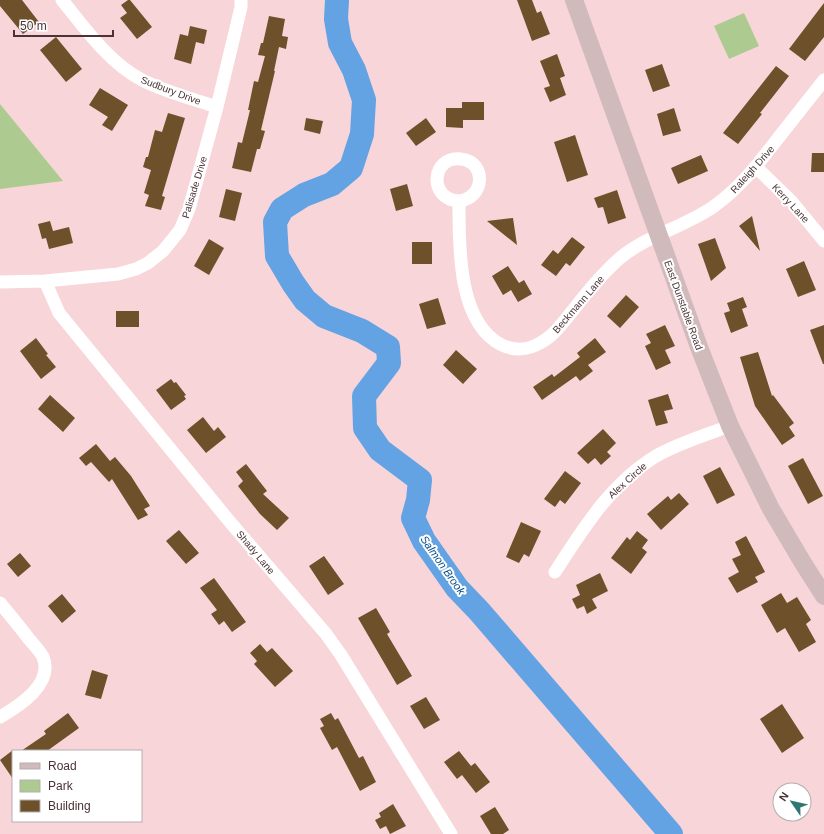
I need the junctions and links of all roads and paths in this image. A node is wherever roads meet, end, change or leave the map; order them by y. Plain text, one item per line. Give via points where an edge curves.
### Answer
1 (62, 0) edge
2 (241, 0) edge
3 (574, 0) edge
4 (824, 80) edge
5 (217, 107) junction
6 (756, 167) junction
7 (459, 201) dead end
8 (659, 235) junction
9 (824, 240) edge
10 (45, 281) junction
11 (0, 282) edge
12 (730, 426) junction
13 (555, 572) dead end
14 (824, 596) edge
15 (0, 603) edge
16 (0, 717) edge
17 (451, 834) edge

1 - 5 street, Sudbury Drive via 96,42 126,70 142,80
2 - 5 street, Palisade Drive
3 - 8 street, East Dunstable Road
4 - 6 street, Raleigh Drive
5 - 10 street, Palisade Drive via 189,209 180,230 163,251 148,263 118,274
6 - 8 street, Raleigh Drive via 742,183 712,207 696,218
6 - 9 street, Kerry Lane via 792,202
7 - 8 street, Beckmann Lane via 460,261 472,311 488,336 506,347 517,349 528,348 548,337 608,270 633,248
8 - 12 street, East Dunstable Road
10 - 11 street, Palisade Drive
10 - 17 street, Shady Lane via 59,312 230,522 326,634
12 - 13 street, Alex Circle via 658,456 629,476 600,505
12 - 14 street, East Dunstable Road via 771,509
15 - 16 street via 43,657 45,668 37,689 29,698

